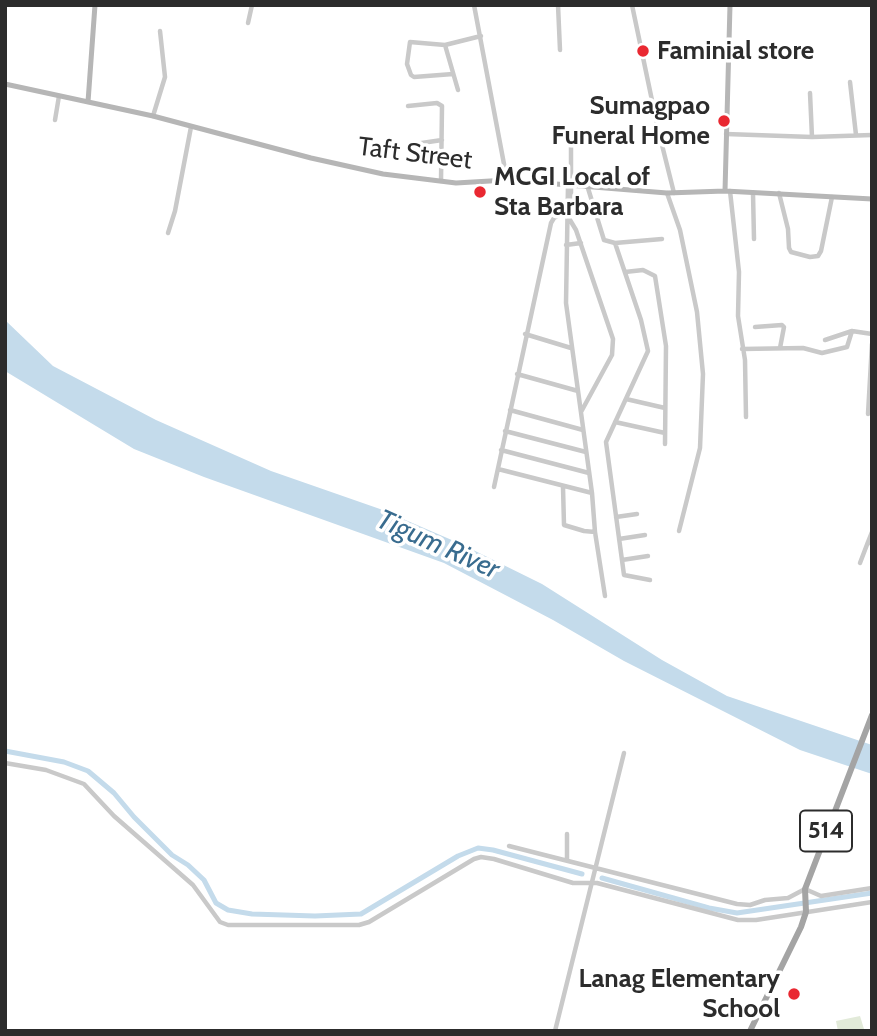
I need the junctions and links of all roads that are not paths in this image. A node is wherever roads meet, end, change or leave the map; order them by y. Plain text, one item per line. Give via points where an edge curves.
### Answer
1 (95, 5) edge
2 (252, 5) edge
3 (474, 5) edge
4 (558, 5) edge
5 (632, 5) edge
6 (730, 5) edge
7 (248, 23) dead end
8 (160, 31) dead end
9 (481, 36) junction
10 (445, 45) junction
11 (560, 50) dead end
12 (453, 74) junction
13 (849, 82) dead end
14 (5, 84) edge
15 (458, 90) dead end
16 (810, 93) dead end
17 (59, 96) junction
18 (88, 102) junction
19 (408, 106) dead end
20 (153, 116) junction
21 (55, 120) dead end
22 (191, 127) junction
23 (726, 134) junction
24 (856, 135) junction
25 (872, 135) edge
26 (812, 137) junction
27 (442, 140) junction
28 (571, 142) dead end
29 (415, 144) dead end
30 (507, 180) junction
31 (441, 181) junction
32 (570, 184) junction
33 (587, 185) junction
34 (728, 191) junction
35 (667, 193) junction
36 (674, 193) junction
37 (753, 193) junction
38 (779, 193) junction
39 (832, 197) junction
40 (872, 199) edge
41 (567, 215) junction
42 (167, 233) dead end
43 (662, 239) dead end
44 (754, 239) dead end
45 (581, 243) junction
46 (615, 243) junction
47 (566, 246) junction
48 (625, 272) junction
49 (755, 327) dead end
50 (852, 331) junction
51 (525, 334) junction
52 (872, 334) edge
53 (825, 340) dead end
54 (872, 344) edge
55 (572, 348) junction
56 (780, 348) junction
57 (742, 349) junction
58 (517, 374) junction
59 (578, 391) junction
60 (626, 399) junction
61 (665, 408) junction
62 (510, 410) junction
63 (581, 412) junction
64 (868, 414) dead end
65 (746, 417) dead end
66 (615, 422) junction
67 (505, 430) junction
68 (583, 430) junction
69 (665, 433) junction
70 (665, 444) dead end
71 (501, 450) junction
72 (586, 452) junction
73 (498, 469) junction
74 (589, 473) junction
75 (494, 486) dead end
76 (563, 487) junction
77 (592, 493) junction
78 (637, 514) dead end
79 (616, 517) junction
80 (680, 531) dead end
81 (595, 532) junction
82 (872, 532) edge
83 (645, 535) dead end
84 (619, 538) junction
85 (870, 543) edge
86 (648, 556) dead end
87 (622, 560) junction
88 (860, 563) dead end
89 (650, 580) dead end
90 (605, 597) dead end
91 (872, 715) edge
92 (624, 753) dead end
93 (5, 763) edge
94 (567, 834) dead end
95 (509, 846) dead end
96 (567, 860) junction
97 (597, 870) junction
98 (593, 883) junction
99 (872, 888) edge
100 (805, 890) junction
101 (872, 902) edge
102 (806, 911) junction
103 (555, 1031) edge
104 (750, 1031) edge

1 - 18 main road
2 - 7 street
3 - 9 street
4 - 11 street
5 - 36 street
6 - 23 main road
8 - 20 street via 165,77
9 - 10 street
9 - 30 street
10 - 12 street
10 - 12 street via 410,42 407,64 414,77
12 - 15 street
13 - 24 street
14 - 17 main road, Taft Street
16 - 26 street
17 - 18 main road, Taft Street
17 - 21 street
18 - 20 main road, Taft Street
19 - 27 street via 440,104
20 - 22 main road, Taft Street
22 - 31 main road, Taft Street via 383,174
22 - 42 street
23 - 26 street
23 - 34 main road
24 - 25 street
24 - 26 street
27 - 29 street
27 - 31 street
28 - 32 street
30 - 31 main road, Taft Street
30 - 32 main road, Taft Street
32 - 33 main road, Taft Street
32 - 41 street
33 - 35 main road, Taft Street
33 - 46 street via 604,240
34 - 36 main road, Taft Street
34 - 37 main road, Taft Street
34 - 57 street via 739,272
35 - 36 main road, Taft Street
35 - 80 street via 680,230 697,312 703,374 700,448
37 - 38 main road, Taft Street
37 - 44 street
38 - 39 main road, Taft Street
38 - 39 street via 789,248 810,257 821,251
39 - 40 main road, Taft Street
41 - 45 street
41 - 47 street
41 - 51 street via 551,223
43 - 46 street
45 - 47 street
45 - 63 street via 614,346
46 - 48 street
47 - 55 street
48 - 60 street via 648,351
48 - 61 street via 643,270 654,276 666,346
49 - 56 street via 784,327
50 - 52 street
50 - 53 street
50 - 56 street via 850,344 822,353
51 - 55 street
51 - 58 street
54 - 64 street
55 - 59 street
56 - 57 street
57 - 65 street
58 - 59 street
58 - 62 street
59 - 63 street
60 - 61 street
60 - 66 street
61 - 69 street
62 - 67 street
62 - 68 street
63 - 68 street
66 - 69 street
66 - 79 street via 606,442
67 - 71 street
67 - 72 street
68 - 72 street
69 - 70 street
71 - 73 street
71 - 74 street
72 - 74 street
73 - 75 street
73 - 76 street
74 - 77 street
76 - 77 street
76 - 81 street via 564,525
77 - 81 street
78 - 79 street
79 - 84 street
81 - 90 street
82 - 85 street
83 - 84 street
84 - 87 street
85 - 88 street
86 - 87 street
87 - 89 street via 624,575
91 - 100 main road, 514
92 - 97 street
93 - 98 street via 46,770 84,784 193,885 220,922 228,925 359,925 481,857 573,883
94 - 96 street
95 - 96 street
96 - 97 street
97 - 98 street
97 - 100 street via 737,904 788,898
98 - 102 street via 738,920
98 - 103 street
99 - 100 street via 821,895
100 - 102 main road, 514
101 - 102 street
102 - 104 main road, 514

